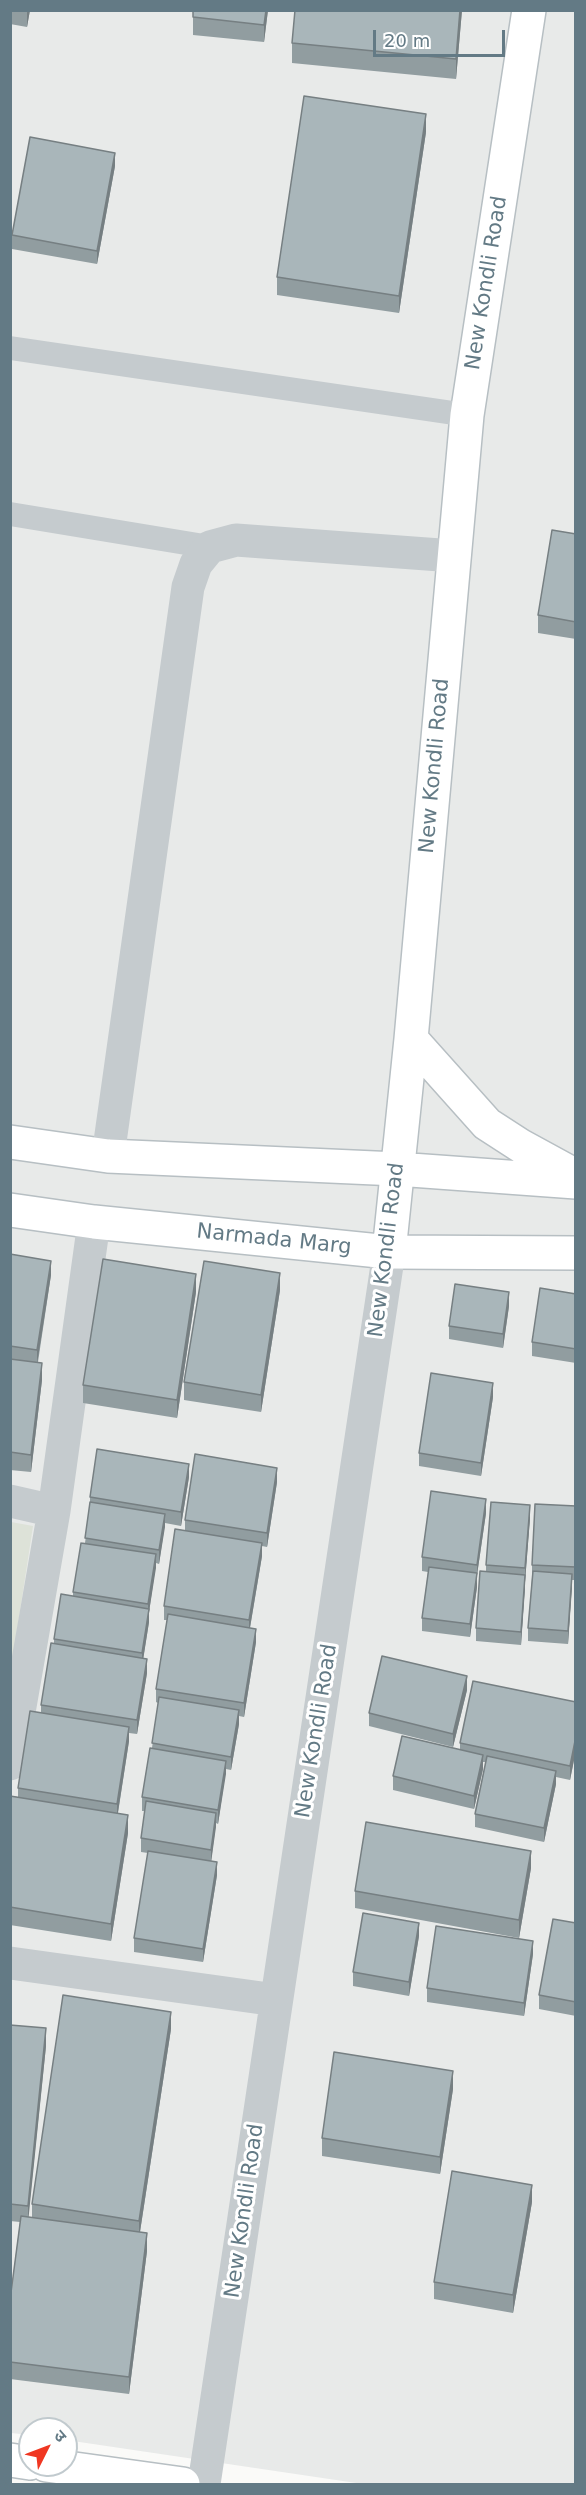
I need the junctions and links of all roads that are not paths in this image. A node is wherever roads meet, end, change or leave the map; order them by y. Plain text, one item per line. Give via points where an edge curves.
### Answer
1 (529, 10) edge
2 (10, 348) edge
3 (467, 415) junction
4 (10, 514) edge
5 (210, 547) junction
6 (454, 556) junction
7 (411, 1039) junction
8 (10, 1142) edge
9 (108, 1156) junction
10 (397, 1169) junction
11 (576, 1176) edge
12 (576, 1182) edge
13 (10, 1210) edge
14 (94, 1222) junction
15 (389, 1252) junction
16 (576, 1253) edge
17 (10, 1501) edge
18 (54, 1511) junction
19 (15, 1708) edge
20 (10, 1764) edge
21 (10, 1964) edge
22 (276, 2000) junction
23 (78, 2469) edge
24 (183, 2484) edge
25 (204, 2484) edge

1 - 3 street, New Kondli Road
2 - 3 lane
3 - 6 street, New Kondli Road
4 - 5 lane
5 - 6 street via 236,540
5 - 9 street via 196,564 188,587
6 - 7 street, New Kondli Road
7 - 10 street, New Kondli Road
7 - 11 street via 487,1124
8 - 9 street
9 - 10 street
10 - 12 street
10 - 15 street, New Kondli Road
13 - 14 street, Narmada Marg
14 - 15 street, Narmada Marg
14 - 18 street
15 - 16 street, Narmada Marg
15 - 22 street, New Kondli Road
17 - 18 street
18 - 19 street
19 - 20 street
21 - 22 street
22 - 25 street, New Kondli Road
23 - 24 street

